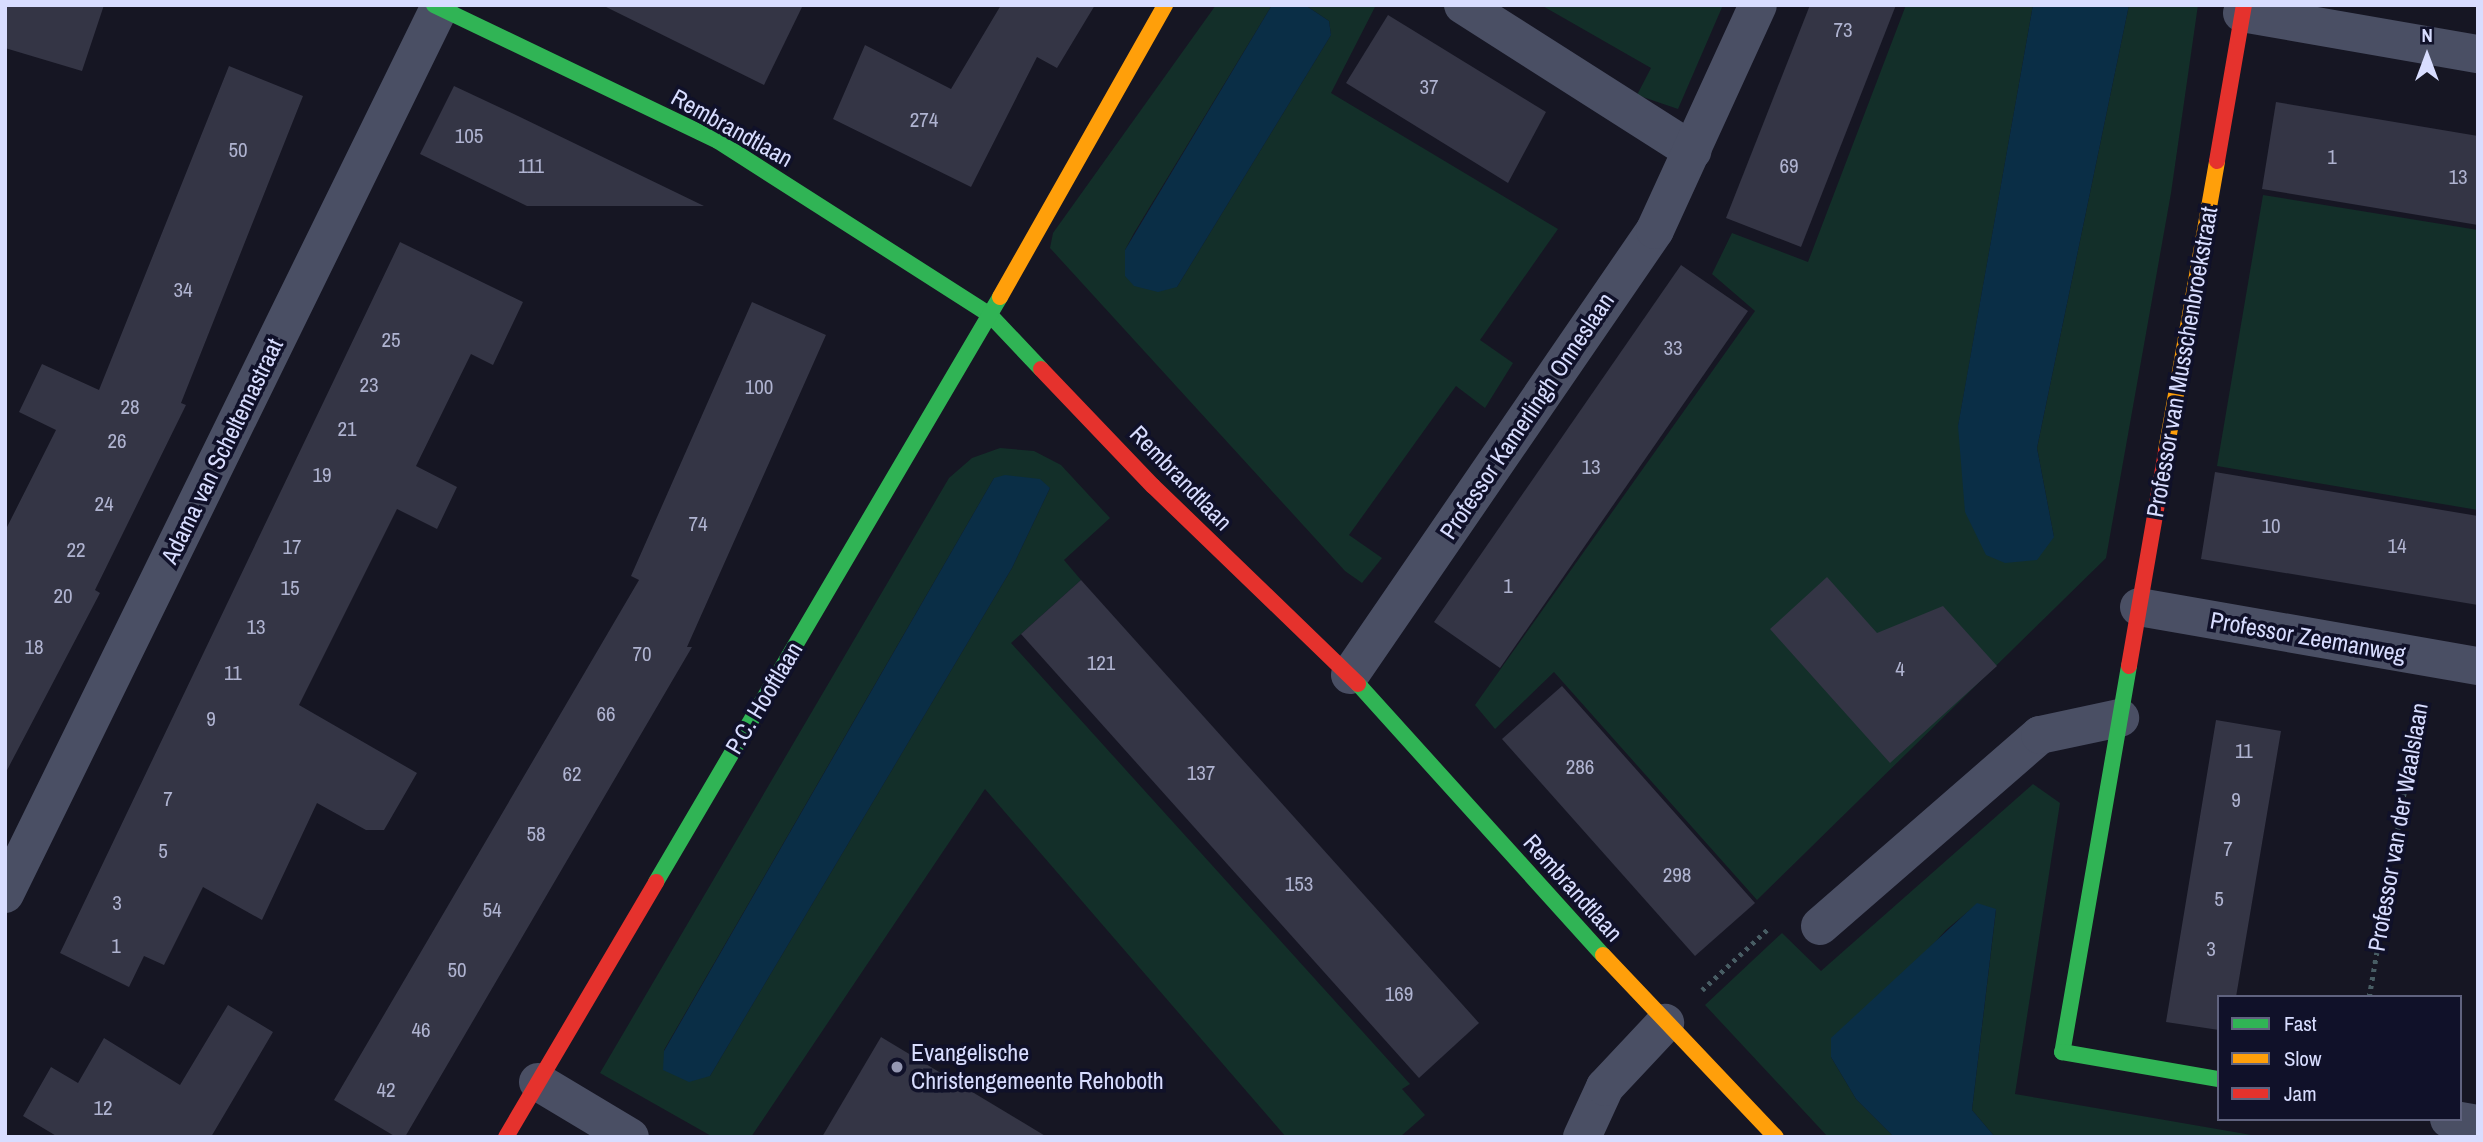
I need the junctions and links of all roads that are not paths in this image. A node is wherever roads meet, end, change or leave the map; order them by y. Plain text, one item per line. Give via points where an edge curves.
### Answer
1 (1165, 5) edge
2 (1463, 5) edge
3 (1758, 5) edge
4 (436, 6) edge
5 (2243, 9) edge
6 (2478, 54) edge
7 (1692, 151) junction
8 (990, 315) junction
9 (2139, 607) junction
10 (2478, 666) edge
11 (1350, 675) junction
12 (2120, 718) junction
13 (5, 894) edge
14 (1820, 926) road end
15 (1665, 1023) junction
16 (2217, 1079) edge
17 (538, 1082) junction
18 (2461, 1121) edge
19 (2478, 1124) edge
20 (506, 1137) edge
21 (630, 1137) edge
22 (1582, 1137) edge
23 (1776, 1137) edge

1 - 8 street
2 - 7 street
3 - 7 street, Professor Kamerlingh Onneslaan
4 - 8 street, Rembrandtlaan via 719,141
4 - 13 street, Adama van Scheltemastraat
5 - 6 street
5 - 9 street, Professor van Musschenbroekstraat
7 - 11 street, Professor Kamerlingh Onneslaan via 1655,230
8 - 11 street, Rembrandtlaan via 1153,485
8 - 17 street, P.C. Hooftlaan
9 - 10 street, Professor Zeemanweg
9 - 12 street, Professor van Musschenbroekstraat
11 - 15 street, Rembrandtlaan
12 - 14 street via 2040,735
12 - 16 street, Professor van Musschenbroekstraat via 2062,1052
15 - 22 street via 1605,1087
15 - 23 street, Rembrandtlaan
17 - 20 street, P.C. Hooftlaan
17 - 21 street
18 - 19 street

